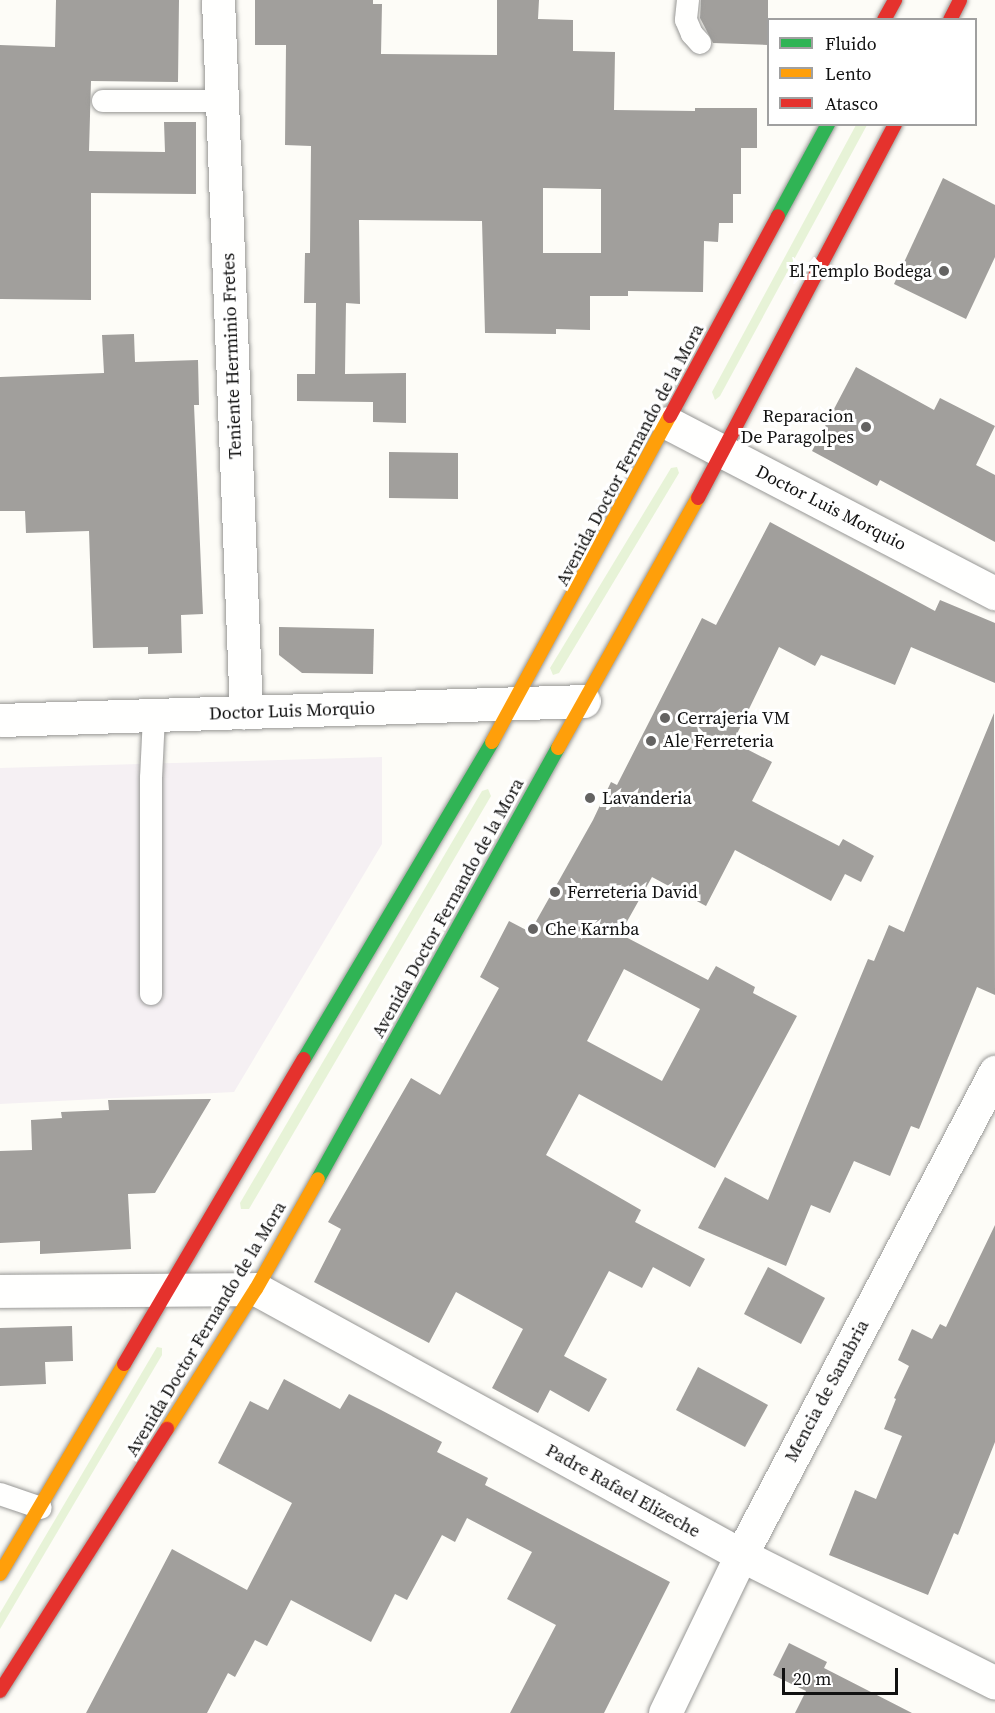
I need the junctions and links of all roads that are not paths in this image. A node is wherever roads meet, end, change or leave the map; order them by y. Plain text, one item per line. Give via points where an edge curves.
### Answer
1 (218, 0) edge
2 (688, 0) edge
3 (895, 0) edge
4 (960, 0) edge
5 (885, 18) edge
6 (951, 18) edge
7 (700, 43) dead end
8 (103, 101) dead end
9 (222, 101) junction
10 (827, 126) edge
11 (894, 126) edge
12 (668, 423) junction
13 (724, 452) junction
14 (995, 593) edge
15 (584, 701) junction
16 (515, 703) junction
17 (246, 712) junction
18 (154, 716) junction
19 (0, 720) edge
20 (151, 994) dead end
21 (995, 1072) edge
22 (171, 1288) junction
23 (256, 1289) junction
24 (0, 1291) edge
25 (0, 1494) edge
26 (41, 1508) junction
27 (741, 1555) junction
28 (0, 1574) edge
29 (995, 1683) edge
30 (0, 1691) edge
31 (665, 1713) edge

1 - 9 street, Teniente Herminio Fretes
2 - 7 lane via 686,20
3 - 5 highway
4 - 6 highway
8 - 9 lane
9 - 17 street, Teniente Herminio Fretes
10 - 12 highway, Avenida Doctor Fernando de la Mora
11 - 13 highway, Avenida Doctor Fernando de la Mora
12 - 13 street, Doctor Luis Morquio
12 - 16 highway, Avenida Doctor Fernando de la Mora
13 - 14 street, Doctor Luis Morquio
13 - 15 highway, Avenida Doctor Fernando de la Mora
15 - 16 street, Doctor Luis Morquio
15 - 23 highway, Avenida Doctor Fernando de la Mora
16 - 17 street, Doctor Luis Morquio
16 - 22 highway, Avenida Doctor Fernando de la Mora
17 - 18 street, Doctor Luis Morquio
18 - 19 street, Doctor Luis Morquio
18 - 20 lane
21 - 27 street, Mencia de Sanabria
22 - 23 street
22 - 24 street
22 - 26 highway, Avenida Doctor Fernando de la Mora
23 - 27 street, Padre Rafael Elizeche
23 - 30 highway, Avenida Doctor Fernando de la Mora
25 - 26 lane
26 - 28 highway, Avenida Doctor Fernando de la Mora
27 - 29 street, Padre Rafael Elizeche
27 - 31 street, Mencia de Sanabria

